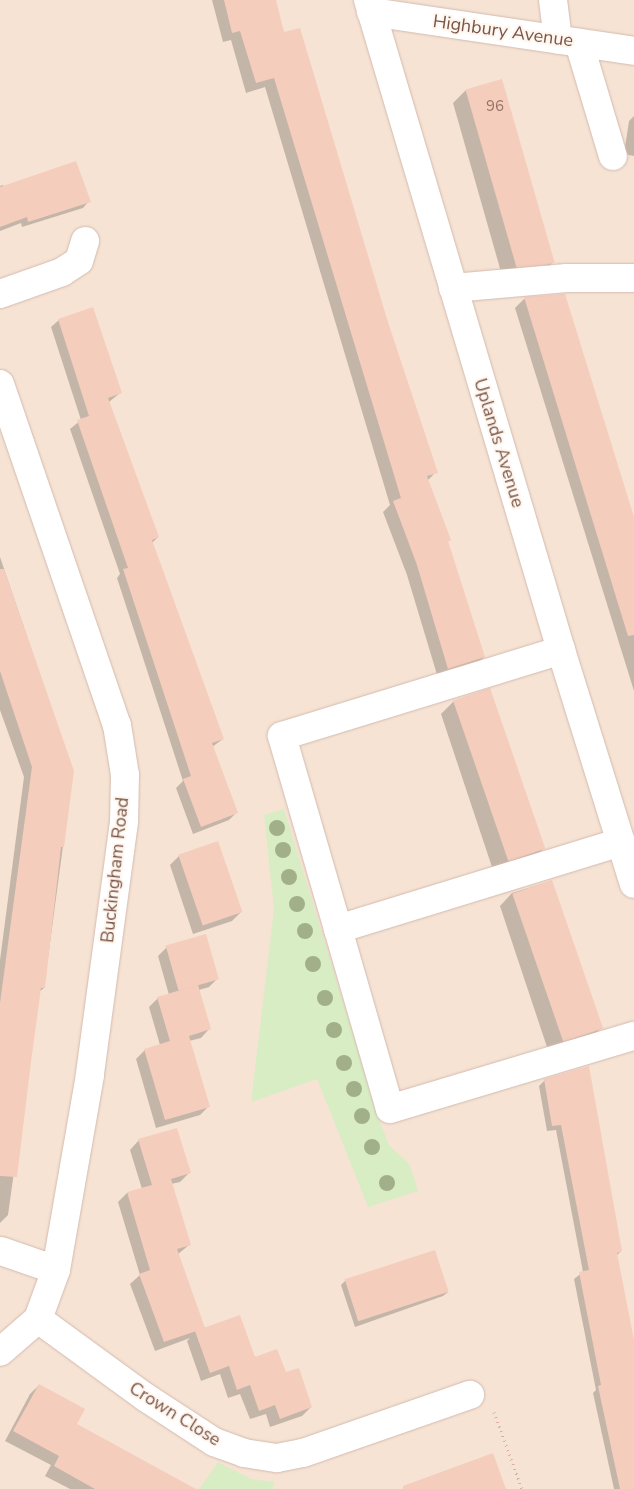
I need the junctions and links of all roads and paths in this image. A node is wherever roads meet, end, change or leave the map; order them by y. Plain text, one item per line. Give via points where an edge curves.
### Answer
1 (552, 0) edge
2 (370, 6) edge
3 (568, 41) junction
4 (634, 51) edge
5 (613, 156) dead end
6 (85, 241) dead end
7 (634, 278) edge
8 (454, 288) junction
9 (0, 294) edge
10 (0, 384) edge
11 (561, 650) junction
12 (620, 842) junction
13 (634, 884) edge
14 (338, 929) junction
15 (634, 1036) edge
16 (1, 1251) edge
17 (56, 1270) junction
18 (38, 1319) junction
19 (0, 1352) edge
20 (470, 1395) joint
21 (522, 1489) edge

1 - 3 street
2 - 3 street, Highbury Avenue
2 - 8 street, Uplands Avenue
3 - 4 street, Highbury Avenue
3 - 5 street
6 - 9 street via 78,261 62,272
7 - 8 street via 567,278
8 - 11 street, Uplands Avenue
10 - 17 street, Buckingham Road via 117,725 124,775 124,822 91,1065
11 - 12 street, Uplands Avenue
11 - 14 street via 282,736
12 - 13 street, Uplands Avenue
12 - 14 street
14 - 15 street via 390,1109
16 - 17 street
17 - 18 street, Buckingham Road
18 - 19 street, Buckingham Road
18 - 20 street, Crown Close via 214,1442 244,1453 277,1458 303,1453
20 - 21 path via 492,1407

